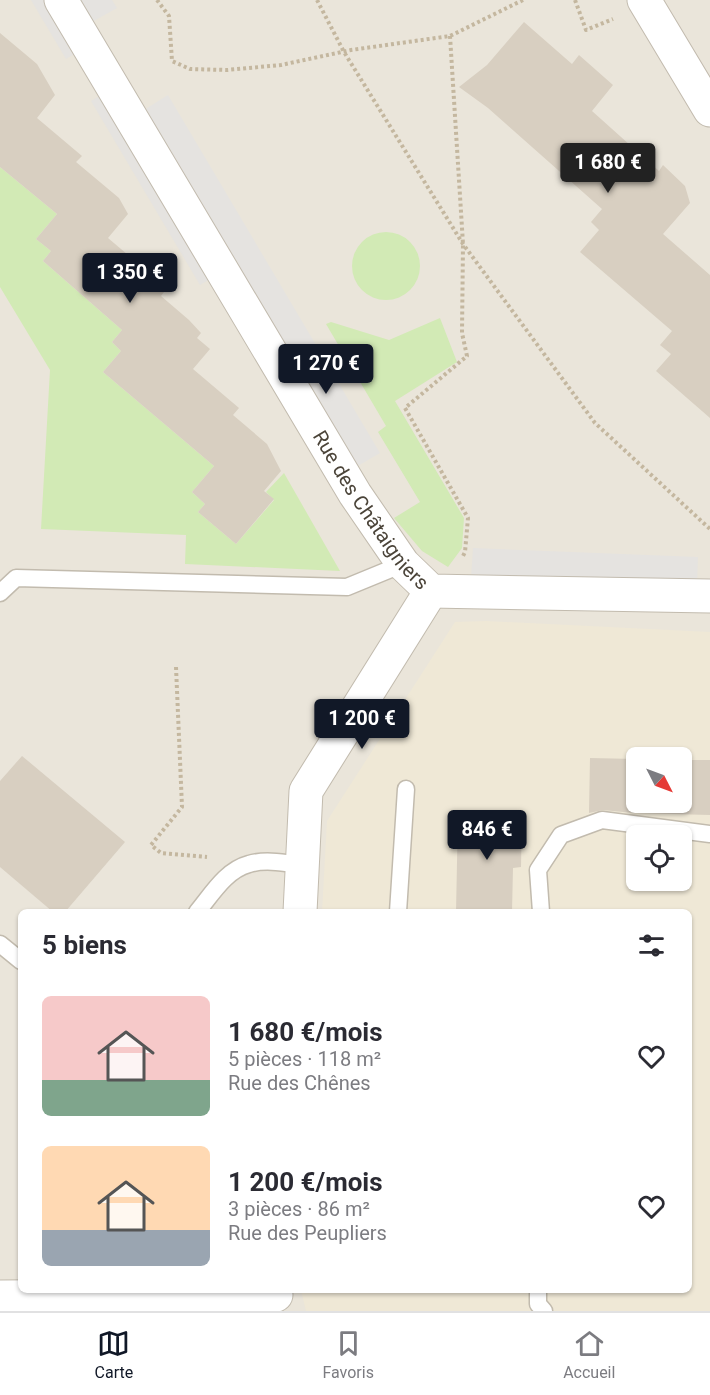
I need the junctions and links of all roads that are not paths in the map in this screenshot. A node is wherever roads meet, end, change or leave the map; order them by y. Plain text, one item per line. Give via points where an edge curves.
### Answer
1 (61, 0) edge
2 (644, 0) edge
3 (710, 110) edge
4 (403, 564) junction
5 (431, 591) junction
6 (0, 593) edge
7 (710, 596) edge
8 (406, 789) dead end
9 (710, 834) edge
10 (302, 865) junction
11 (200, 909) edge
12 (300, 909) edge
13 (398, 909) edge
14 (541, 909) edge
15 (0, 944) edge
16 (18, 959) edge
17 (538, 1293) edge
18 (0, 1297) edge
19 (278, 1299) edge
20 (544, 1311) edge

1 - 4 street, Rue des Châtaigniers via 355,494
2 - 3 street
4 - 5 street, Rue des Châtaigniers
4 - 6 lane via 347,587 16,578
5 - 7 street, Rue des Châtaigniers
5 - 10 street via 306,790
8 - 13 lane
9 - 14 lane via 602,820 561,835 538,870
10 - 11 lane via 250,863 233,871
10 - 12 street
15 - 16 lane
17 - 20 lane via 538,1304
18 - 19 street

